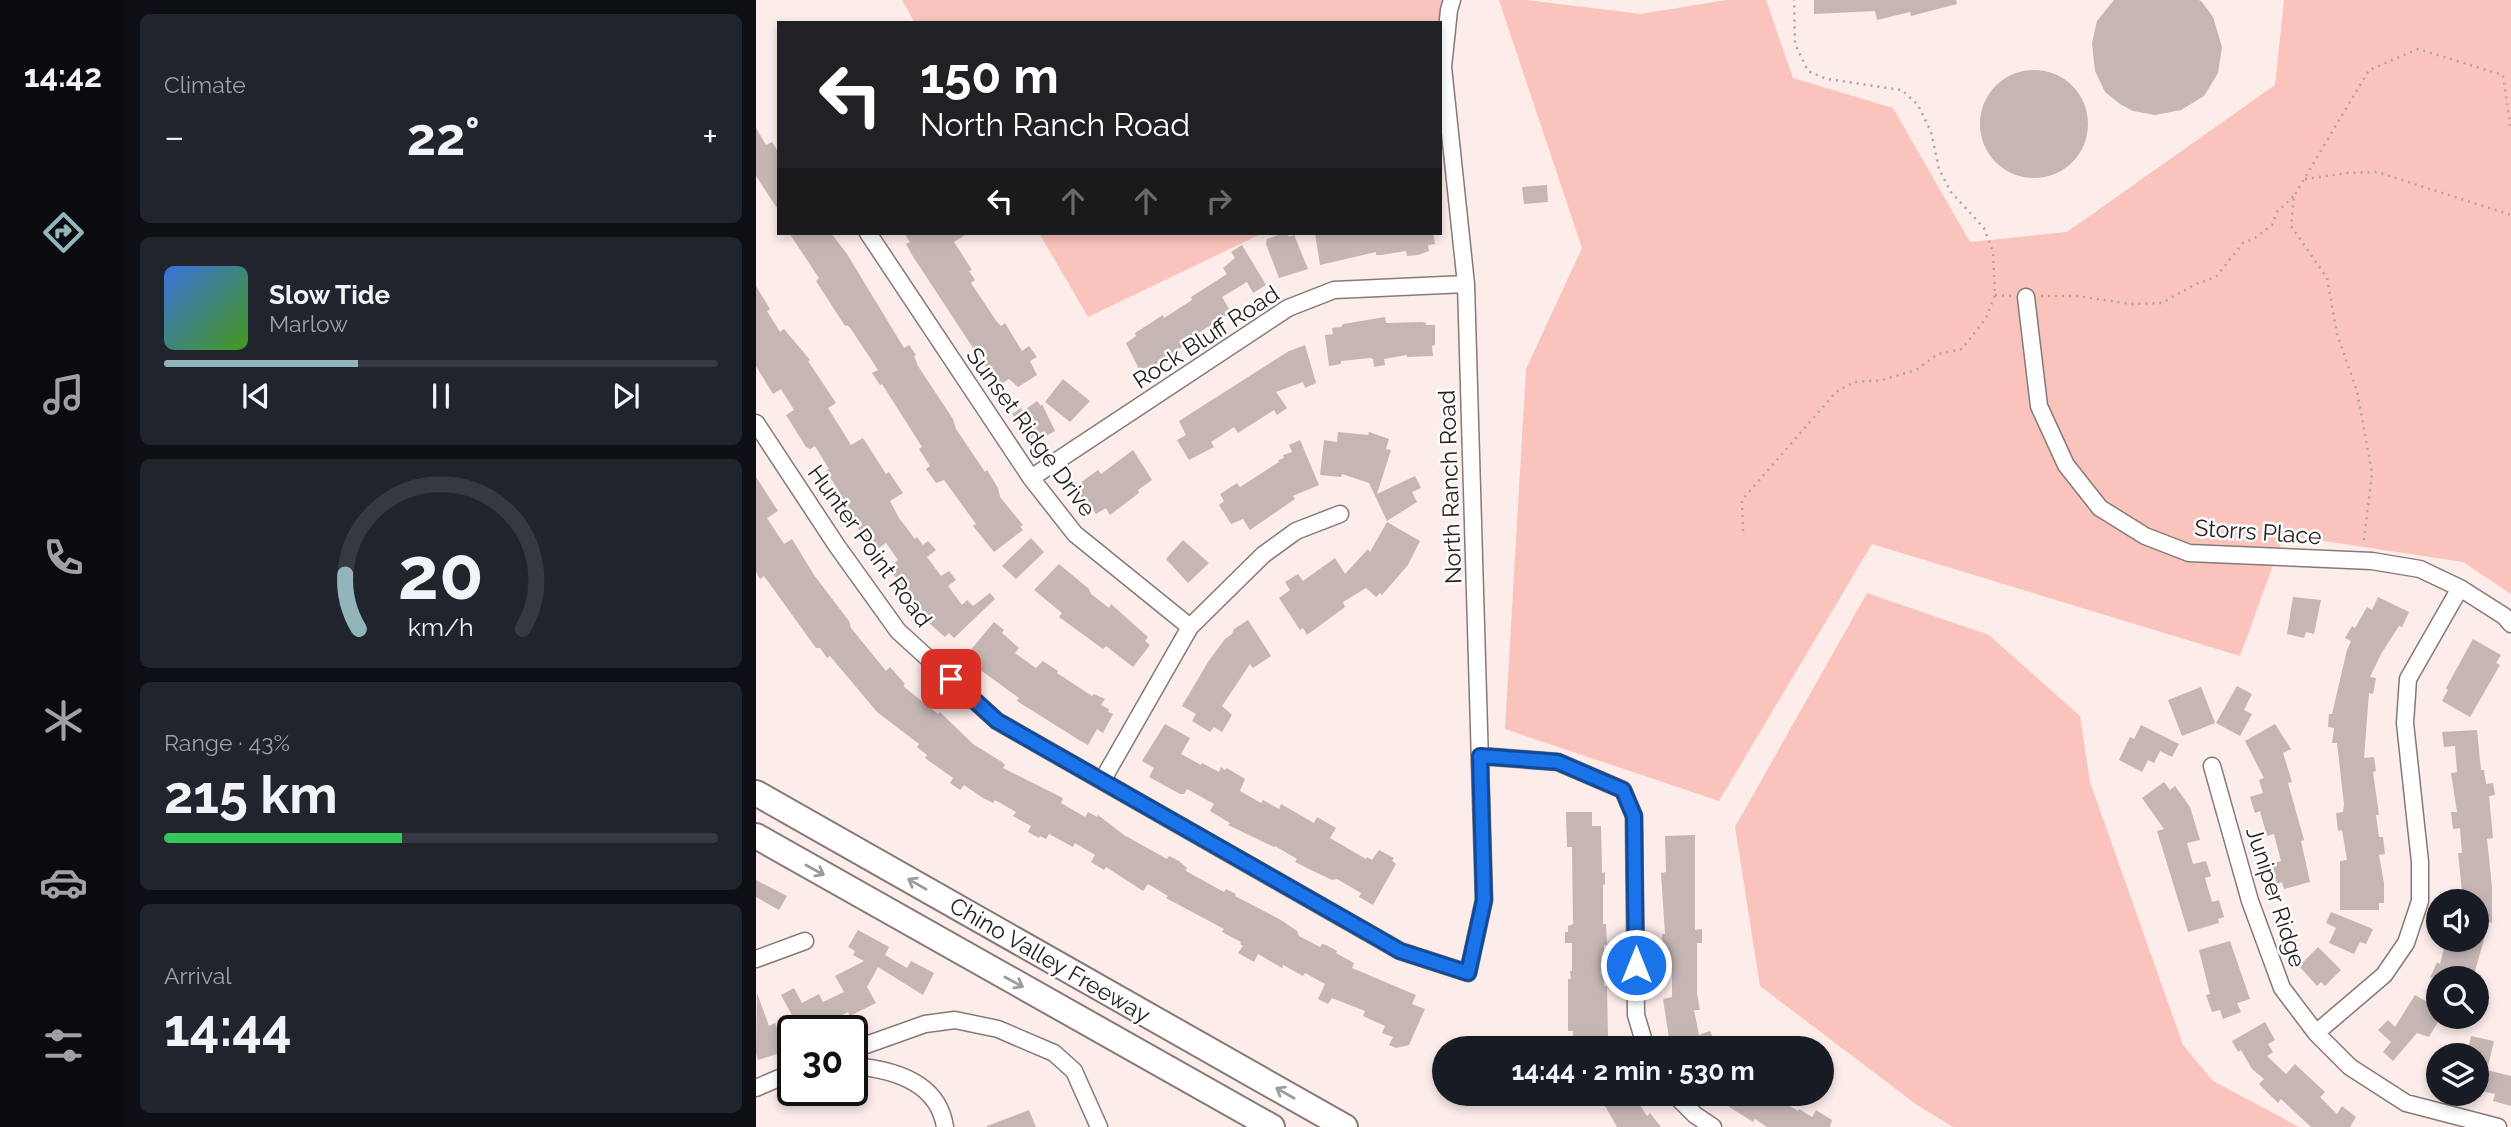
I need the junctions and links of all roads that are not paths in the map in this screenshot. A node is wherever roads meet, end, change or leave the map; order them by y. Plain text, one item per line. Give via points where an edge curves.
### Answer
1 (1452, 0) edge
2 (869, 235) edge
3 (1466, 284) junction
4 (2026, 297) road end
5 (756, 424) edge
6 (1031, 478) junction
7 (1340, 514) dead end
8 (2460, 588) junction
9 (2511, 624) edge
10 (1190, 627) junction
11 (1480, 756) junction
12 (2212, 766) dead end
13 (1102, 781) junction
14 (756, 793) edge
15 (756, 836) edge
16 (805, 941) dead end
17 (756, 959) edge
18 (1468, 973) joint
19 (2316, 1033) junction
20 (1642, 1036) edge
21 (868, 1044) edge
22 (868, 1067) edge
23 (777, 1079) edge
24 (756, 1088) edge
25 (1686, 1106) edge
26 (945, 1127) edge
27 (1100, 1127) edge
28 (1272, 1127) edge
29 (1345, 1127) edge
30 (1713, 1127) edge
31 (2498, 1127) edge

1 - 3 street, North Ranch Road via 1443,67
2 - 6 street, Sunset Ridge Drive
3 - 6 street, Rock Bluff Road via 1334,290 1288,308
3 - 11 street, North Ranch Road
4 - 8 street, Storrs Place via 2039,406 2066,465 2100,508 2145,536 2189,553 2372,561 2420,569
5 - 13 street, Hunter Point Road via 898,631 997,721
6 - 10 street, Sunset Ridge Drive via 1075,534
7 - 10 street via 1296,531 1263,555
8 - 9 street, Storrs Place
8 - 19 street via 2408,680 2405,723 2420,901 2406,943 2384,975
10 - 13 street
11 - 18 street, North Ranch Road via 1484,900
11 - 20 street via 1558,762 1623,790 1634,816 1636,1015
12 - 19 street, Juniper Ridge via 2250,901 2282,988
13 - 18 street, Hunter Point Road via 1400,951
29 -> 14 highway, Chino Valley Freeway
15 -> 28 highway, Chino Valley Freeway
16 - 17 street
19 - 31 street, Juniper Ridge via 2350,1067 2406,1102
21 - 27 street via 925,1024 955,1020 998,1029 1054,1053 1074,1071
22 - 26 street via 919,1082 936,1102
23 - 24 street
25 - 30 street

